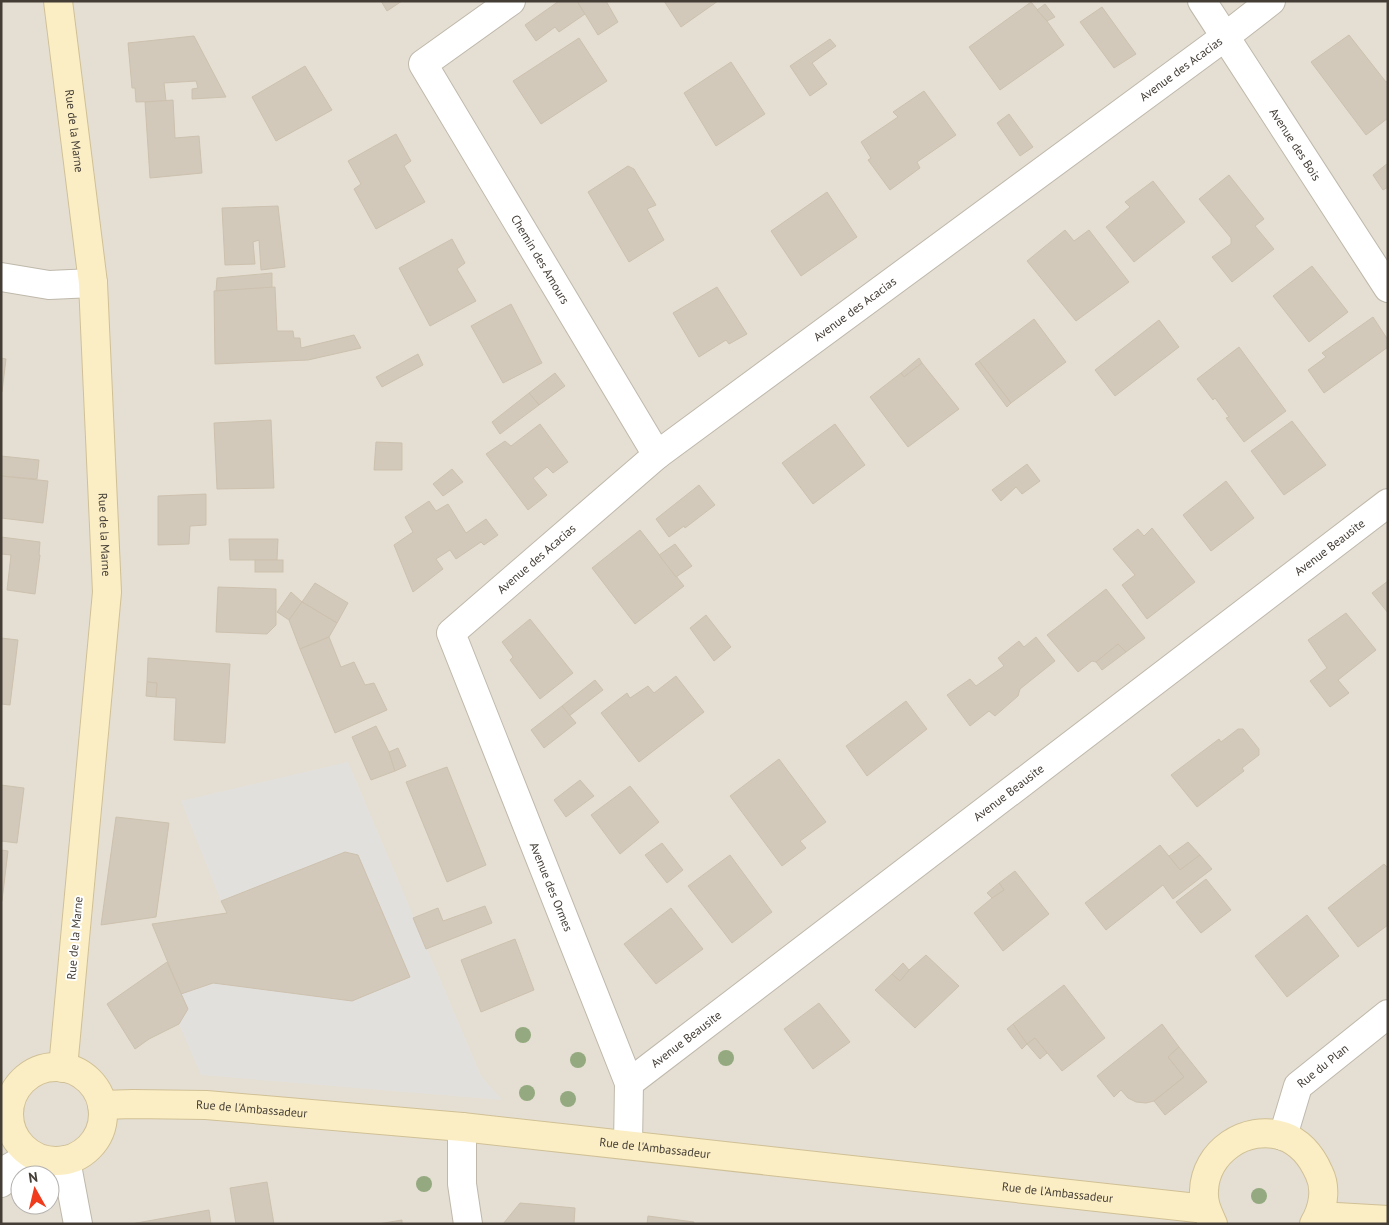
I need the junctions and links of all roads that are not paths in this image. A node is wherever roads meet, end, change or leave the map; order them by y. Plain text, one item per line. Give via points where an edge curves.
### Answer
1 (58, 1) edge
2 (511, 1) edge
3 (1202, 1) edge
4 (1271, 1) edge
5 (1226, 36) junction
6 (1, 277) edge
7 (93, 283) junction
8 (1388, 288) edge
9 (657, 455) junction
10 (1388, 503) edge
11 (451, 633) joint
12 (1388, 1014) edge
13 (63, 1068) junction
14 (629, 1083) junction
15 (6, 1099) edge
16 (102, 1105) junction
17 (462, 1128) junction
18 (1283, 1136) junction
19 (628, 1145) junction
20 (32, 1154) junction
21 (66, 1160) junction
22 (1, 1183) edge
23 (1210, 1216) edge
24 (1317, 1220) edge
25 (1388, 1220) edge
26 (78, 1224) edge
27 (468, 1224) edge

1 - 7 main road, Rue de la Marne
2 - 9 street, Chemin des Amours via 423,64
3 - 5 street, Avenue des Bois
4 - 5 street, Avenue des Acacias
5 - 8 street, Avenue des Bois
5 - 9 street, Avenue des Acacias
6 - 7 street via 50,285
7 - 13 main road, Rue de la Marne via 107,592
9 - 11 street, Avenue des Acacias
10 - 14 street, Avenue Beausite
11 - 14 street, Avenue des Ormes
12 - 18 street, Rue du Plan via 1298,1086
13 - 15 main road via 37,1071 25,1078
13 - 16 main road via 89,1080 98,1091
14 - 19 street, Avenue des Ormes
15 - 20 main road via 12,1131
16 - 17 main road, Rue de l'Ambassadeur via 206,1105
16 - 21 main road via 103,1120 91,1146
17 - 19 main road, Rue de l'Ambassadeur
17 - 27 street via 462,1184
18 - 23 main road via 1264,1133 1245,1136 1229,1144 1216,1157 1207,1173 1204,1191
18 - 24 main road via 1300,1145 1314,1160 1322,1178 1324,1198
19 - 23 main road, Rue de l'Ambassadeur via 1125,1201
20 - 21 main road via 43,1159
20 - 22 street via 9,1168
21 - 26 street
24 - 25 main road

